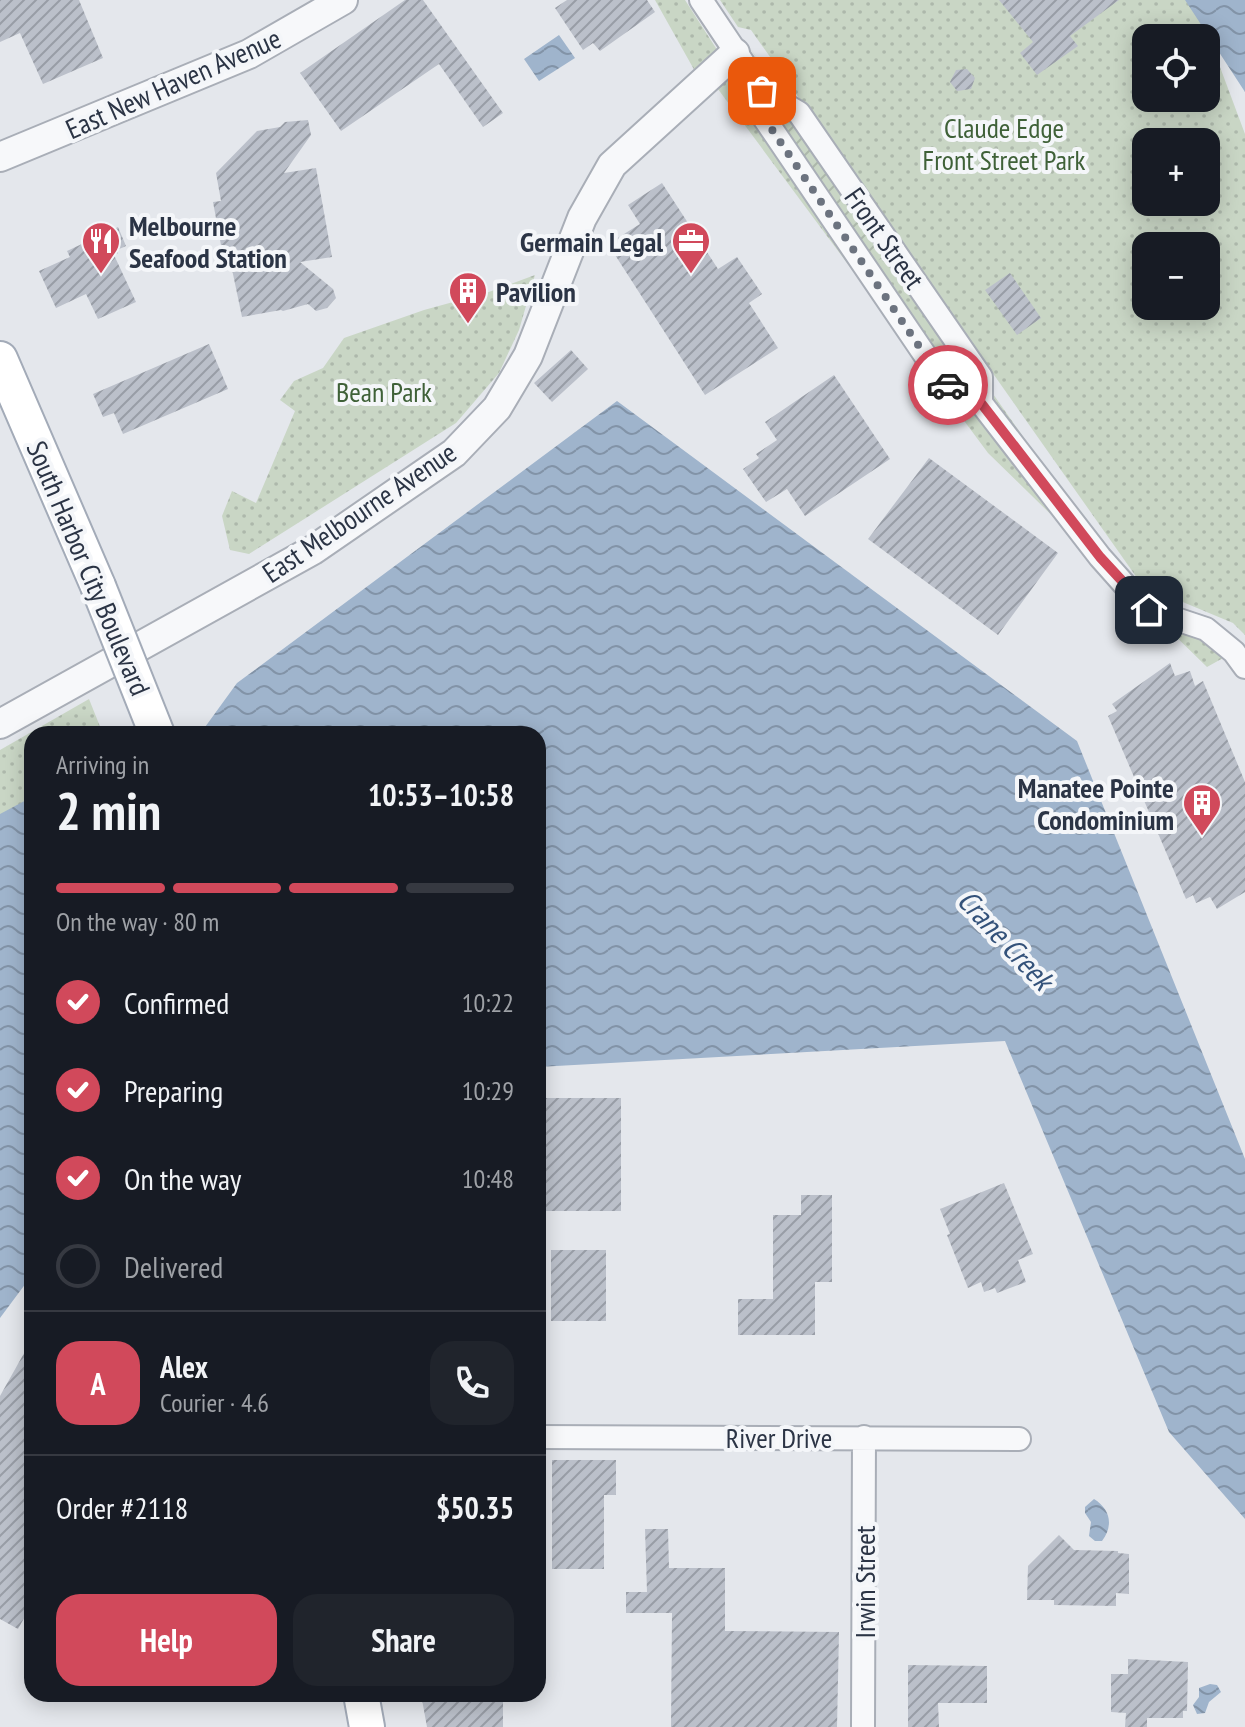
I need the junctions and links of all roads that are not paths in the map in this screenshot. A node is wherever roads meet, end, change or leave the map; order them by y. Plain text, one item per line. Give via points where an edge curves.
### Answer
1 (343, 0) edge
2 (701, 0) edge
3 (735, 53) junction
4 (762, 91) junction
5 (0, 157) edge
6 (0, 359) edge
7 (981, 403) junction
8 (1245, 667) edge
9 (0, 724) edge
10 (154, 726) edge
11 (546, 1437) edge
12 (864, 1437) junction
13 (1019, 1439) dead end
14 (362, 1702) edge
15 (367, 1727) edge
16 (863, 1727) edge

1 - 5 street, East New Haven Avenue via 249,54
2 - 3 street, Front Street
3 - 4 street, Front Street
3 - 9 street, East Melbourne Avenue via 612,165 582,218 528,356 497,408 454,453 313,550
4 - 7 street, Front Street via 799,113 981,377
4 - 7 street, Front Street via 760,112 944,383
6 - 10 main road, South Harbor City Boulevard, bridge
7 - 8 street, Front Street via 1140,602 1206,629
11 - 12 street, River Drive
12 - 13 street, River Drive
12 - 16 street, Irwin Street
14 - 15 main road

